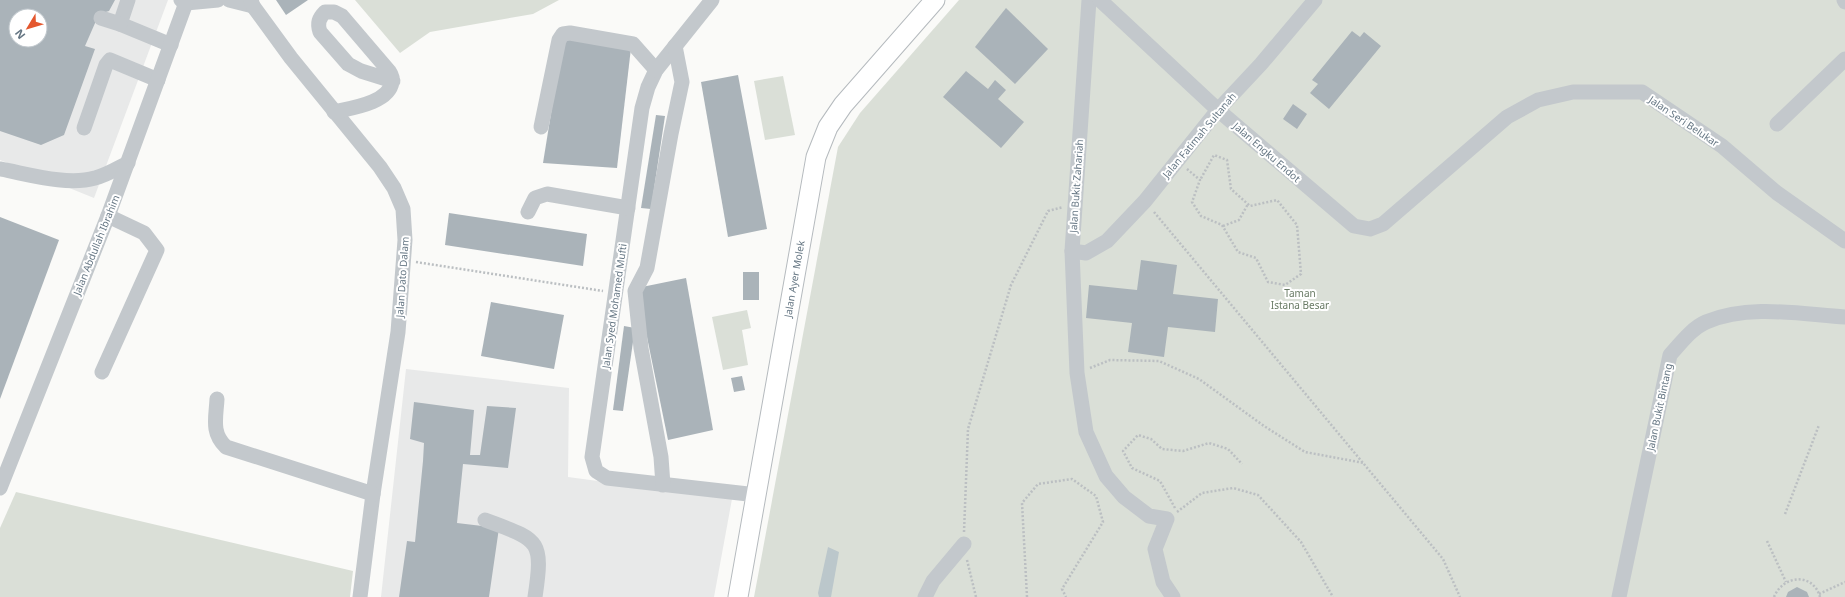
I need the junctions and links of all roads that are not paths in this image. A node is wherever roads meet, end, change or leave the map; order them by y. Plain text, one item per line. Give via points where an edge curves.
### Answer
1 (128, 0) edge
2 (218, 0) edge
3 (229, 0) edge
4 (712, 0) edge
5 (935, 0) edge
6 (1089, 0) edge
7 (1100, 0) edge
8 (1315, 0) edge
9 (185, 1) edge
10 (252, 3) edge
11 (101, 18) dead end
12 (120, 24) junction
13 (171, 45) junction
14 (675, 46) junction
15 (1845, 59) edge
16 (656, 70) junction
17 (158, 80) junction
18 (393, 81) junction
19 (1218, 110) junction
20 (334, 112) junction
21 (1777, 124) dead end
22 (540, 127) dead end
23 (84, 128) dead end
24 (128, 163) junction
25 (0, 169) edge
26 (628, 208) junction
27 (528, 212) dead end
28 (108, 216) junction
29 (1370, 229) joint
30 (1845, 241) edge
31 (1072, 251) junction
32 (1845, 318) edge
33 (102, 372) dead end
34 (217, 399) dead end
35 (663, 485) junction
36 (0, 488) edge
37 (373, 494) junction
38 (757, 495) junction
39 (485, 520) dead end
40 (964, 544) road end
41 (360, 597) edge
42 (535, 597) edge
43 (738, 597) edge
44 (925, 597) edge
45 (1174, 597) edge
46 (1619, 597) edge

1 - 12 street
2 - 9 street
3 - 10 street, Jalan Dato Dalam
4 - 14 street, Jalan Syed Mohamed Mufti
5 - 38 main road, Jalan Ayer Molek via 843,105 828,127 816,157
6 - 31 street, Jalan Bukit Zahariah
7 - 19 street, Jalan Engku Endot
8 - 19 street, Jalan Fatimah Sultanah
9 - 13 street, Jalan Abdullah Ibrahim
10 - 20 street, Jalan Dato Dalam
11 - 12 street
12 - 13 street
13 - 17 street, Jalan Abdullah Ibrahim
14 - 16 street, Jalan Syed Mohamed Mufti
14 - 35 street via 682,82 670,134 647,268 634,291 641,348 661,458
15 - 21 street
16 - 22 street via 633,44 570,32 563,34 559,40
16 - 26 street, Jalan Syed Mohamed Mufti via 642,108
17 - 23 street via 110,60
17 - 24 street, Jalan Abdullah Ibrahim
18 - 18 street via 389,71 342,16 334,12 325,12 320,17 320,32 348,64
18 - 20 street via 390,89 366,105
19 - 29 street, Jalan Engku Endot via 1354,226
19 - 31 street, Jalan Fatimah Sultanah via 1145,200 1107,241 1086,253
20 - 37 street, Jalan Dato Dalam via 380,167 394,188 403,209 405,240 398,332
24 - 25 street via 94,179 78,180 63,180
24 - 28 street, Jalan Abdullah Ibrahim
26 - 27 street via 547,194 535,198
26 - 35 street, Jalan Syed Mohamed Mufti via 592,457 596,471 607,478
28 - 33 street via 144,233 157,250
28 - 36 street, Jalan Abdullah Ibrahim
29 - 30 street, Jalan Seri Belukar via 1383,224 1507,117 1538,100 1573,92 1642,92 1722,146 1777,193
31 - 45 street, Jalan Bukit Zahariah via 1077,373 1086,432 1106,476 1124,497 1149,516 1172,515 1155,549 1163,582
32 - 46 street, Jalan Bukit Bintang via 1783,312 1741,312 1705,323 1683,340 1670,355
34 - 37 street via 215,434 226,447
35 - 38 street, Jalan Syed Mohamed Mufti
37 - 41 street, Jalan Dato Dalam
38 - 43 main road, Jalan Ayer Molek
39 - 42 street via 522,534 532,541 538,551 539,563
40 - 44 street via 933,581

